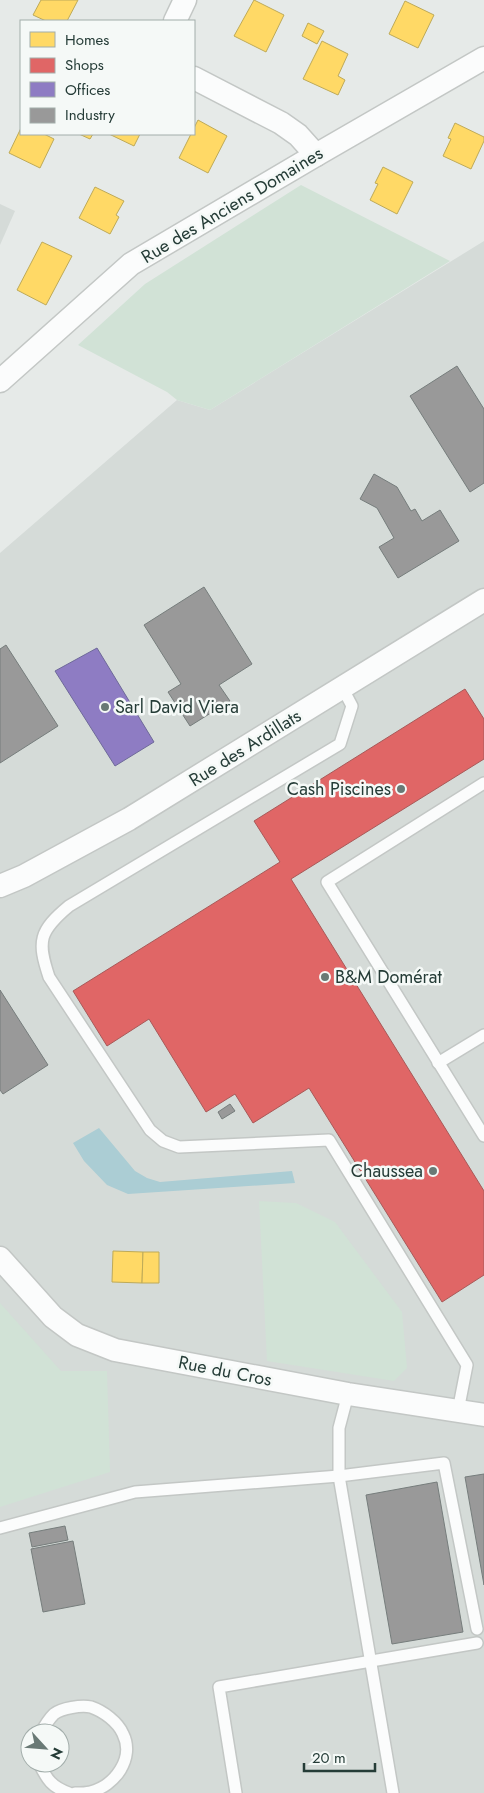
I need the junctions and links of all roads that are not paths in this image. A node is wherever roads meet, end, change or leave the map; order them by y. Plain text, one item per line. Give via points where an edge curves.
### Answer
1 (185, 0) edge
2 (175, 20) edge
3 (484, 58) edge
4 (195, 79) edge
5 (316, 154) junction
6 (0, 381) edge
7 (484, 600) edge
8 (342, 687) junction
9 (484, 783) edge
10 (0, 886) edge
11 (484, 1035) edge
12 (438, 1063) junction
13 (484, 1136) edge
14 (0, 1258) edge
15 (348, 1394) junction
16 (458, 1411) junction
17 (484, 1415) edge
18 (339, 1476) junction
19 (0, 1528) edge
20 (477, 1629) dead end
21 (477, 1643) dead end
22 (371, 1661) junction
23 (48, 1723) edge
24 (44, 1773) edge
25 (53, 1791) edge
26 (69, 1793) edge
27 (75, 1793) edge
28 (236, 1793) edge
29 (393, 1793) edge

1 - 2 street
3 - 5 street, Rue des Anciens Domaines
4 - 5 street via 281,123
5 - 6 street, Rue des Anciens Domaines via 131,264
7 - 8 street, Rue des Ardillats
8 - 10 street, Rue des Ardillats via 129,819
8 - 16 lane via 352,706 340,744 69,906 51,920 43,937 41,953 49,977 150,1130 163,1141 179,1146 206,1147 329,1140 467,1365
9 - 12 lane via 327,882
11 - 12 lane
12 - 13 lane
14 - 15 street, Rue du Cros via 53,1317 77,1335 115,1350
15 - 16 street, Rue du Cros
15 - 18 lane via 339,1428
16 - 17 street, Rue du Cros
18 - 19 lane via 135,1492
18 - 20 lane via 444,1464
18 - 22 lane
21 - 22 lane
22 - 28 lane via 219,1687
22 - 29 lane
23 - 27 lane via 55,1713 90,1707 110,1718 123,1734 127,1751 122,1769 111,1782 91,1792
24 - 25 lane
25 - 26 lane

